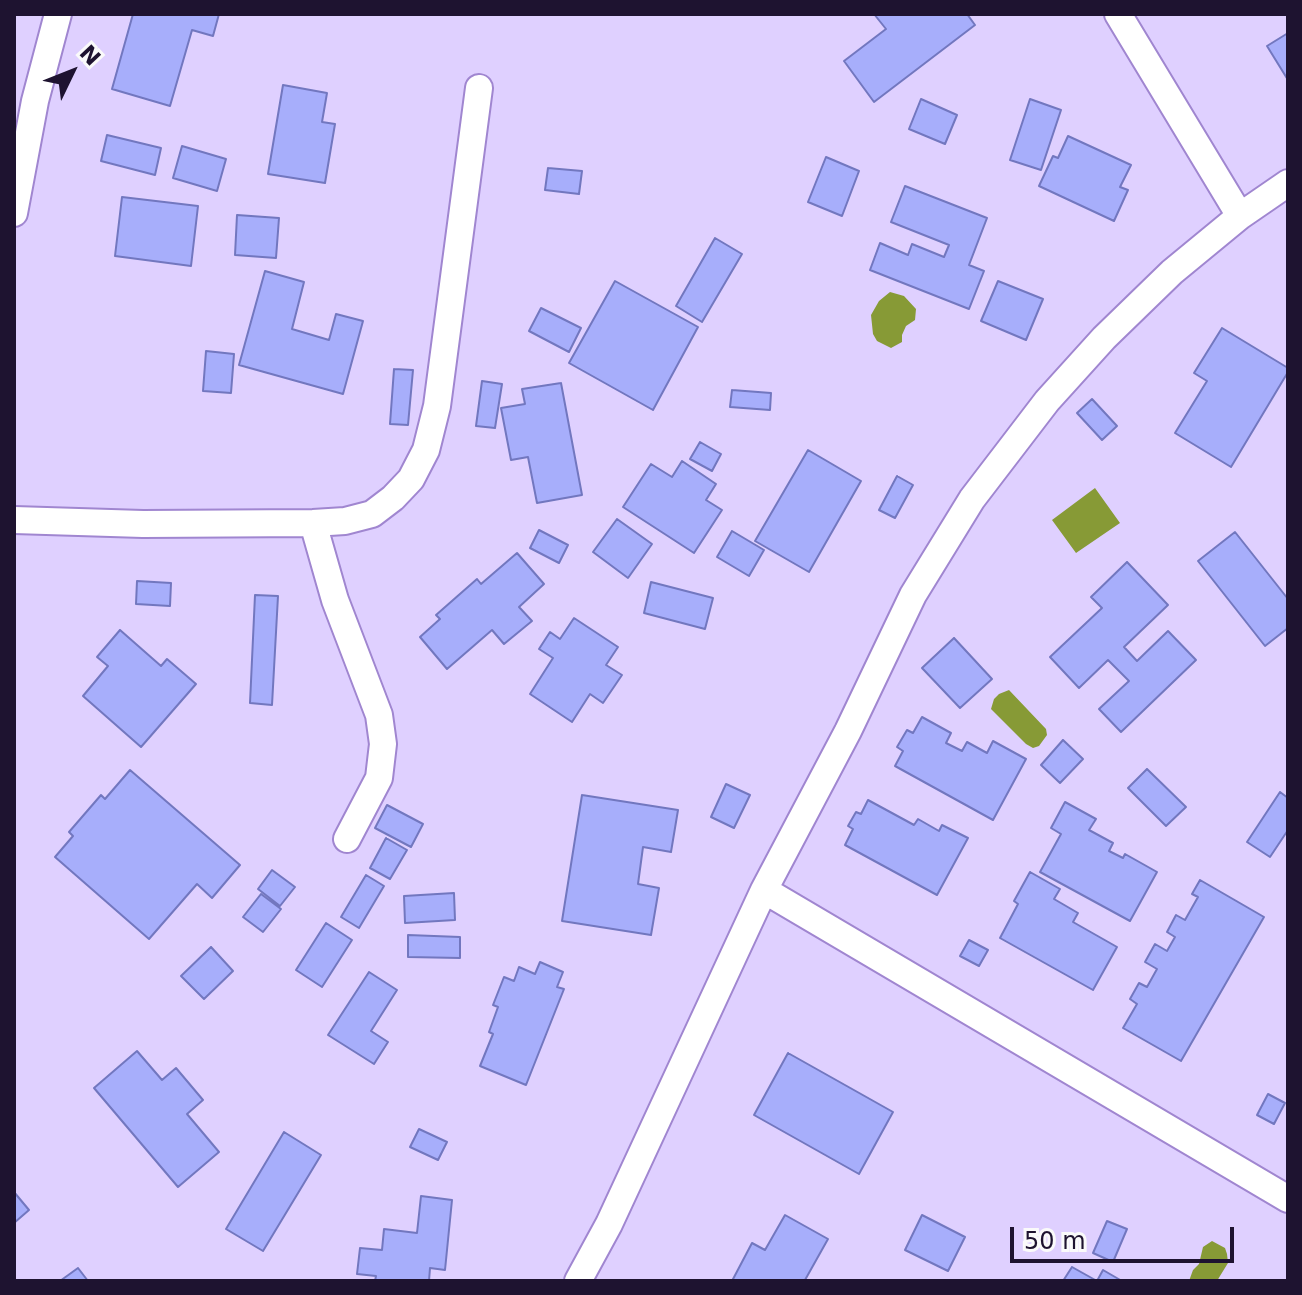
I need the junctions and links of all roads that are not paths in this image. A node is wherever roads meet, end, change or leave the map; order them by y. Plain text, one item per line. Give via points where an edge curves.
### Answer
1 (58, 14) edge
2 (1118, 14) edge
3 (479, 88) dead end
4 (1288, 183) edge
5 (14, 213) edge
6 (1240, 216) junction
7 (14, 520) edge
8 (313, 523) junction
9 (347, 839) dead end
10 (764, 890) junction
11 (1288, 1199) edge
12 (578, 1281) edge

1 - 5 street
2 - 6 street
3 - 8 street via 444,365 426,450 411,479 372,514
4 - 6 street
6 - 10 street via 1104,338 1047,401 972,499 913,595
7 - 8 street
8 - 9 street via 335,600 379,715 383,744 379,778
10 - 11 street
10 - 12 street

